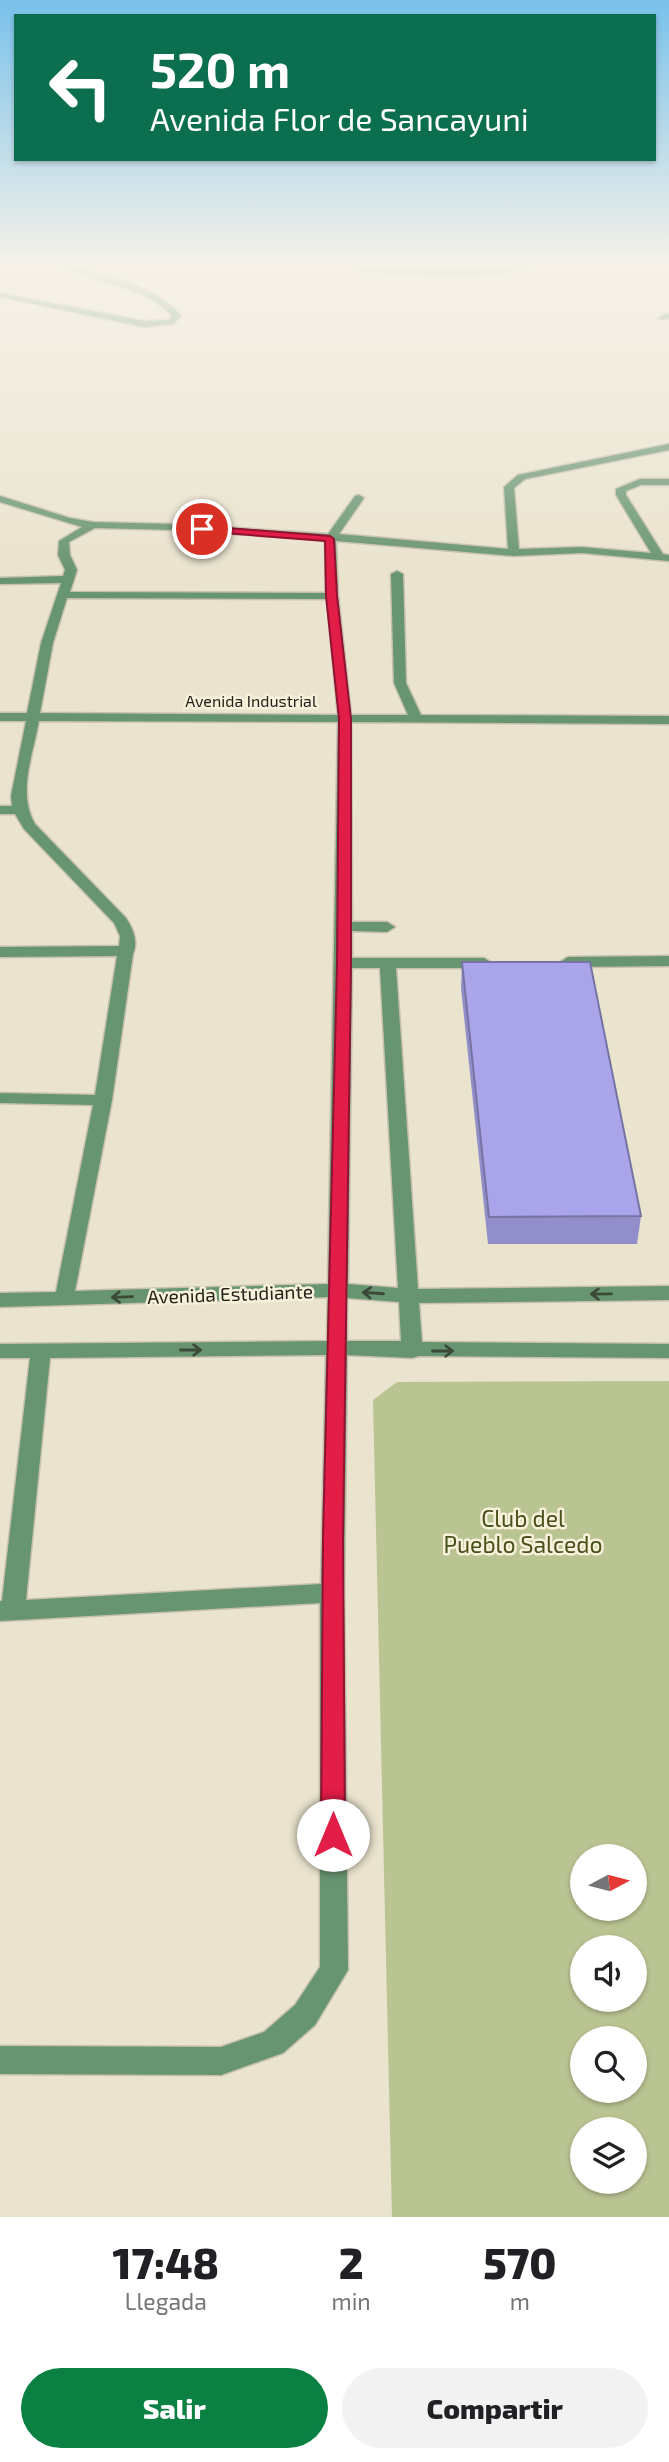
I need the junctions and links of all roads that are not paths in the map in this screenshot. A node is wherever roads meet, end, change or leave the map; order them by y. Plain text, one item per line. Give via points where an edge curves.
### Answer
1 (669, 447) edge
2 (669, 482) edge
3 (359, 498) dead end
4 (0, 499) edge
5 (93, 525) junction
6 (330, 539) junction
7 (514, 553) junction
8 (664, 557) edge
9 (397, 574) dead end
10 (70, 579) junction
11 (0, 581) edge
12 (63, 595) junction
13 (332, 596) junction
14 (0, 717) edge
15 (33, 717) junction
16 (345, 719) junction
17 (416, 719) junction
18 (669, 720) edge
19 (0, 810) edge
20 (20, 810) junction
21 (343, 926) junction
22 (387, 927) dead end
23 (0, 951) edge
24 (128, 951) junction
25 (669, 961) edge
26 (495, 962) edge
27 (549, 962) edge
28 (344, 963) junction
29 (388, 963) junction
30 (0, 1098) edge
31 (103, 1100) junction
32 (338, 1290) junction
33 (669, 1293) edge
34 (411, 1296) junction
35 (64, 1299) junction
36 (0, 1300) edge
37 (335, 1348) junction
38 (0, 1350) edge
39 (41, 1351) junction
40 (412, 1351) junction
41 (669, 1351) edge
42 (332, 1593) junction
43 (7, 1611) edge
44 (0, 2060) edge

1 - 7 street via 522,477 509,487
2 - 8 street via 640,482 621,489
3 - 6 street
4 - 5 street
5 - 6 street
5 - 10 street via 64,541
6 - 7 street
6 - 13 street
7 - 8 street via 582,550
9 - 17 street via 400,683
10 - 11 street
10 - 12 street
12 - 13 street
12 - 15 street via 47,643
13 - 16 street
14 - 15 street, Avenida Industrial
15 - 16 street, Avenida Industrial
15 - 20 street via 18,796
16 - 17 street, Avenida Industrial
16 - 21 street
17 - 18 street, Avenida Industrial
19 - 20 street
20 - 24 street via 121,921
21 - 22 street
21 - 28 street
23 - 24 street
24 - 31 street
25 - 27 street
26 - 29 street
28 - 29 street
28 - 32 street
29 - 34 street
30 - 31 street
31 - 35 street
34 -> 32 street, Avenida Estudiante
32 -> 35 street, Avenida Estudiante
32 - 37 street
33 -> 34 street, Avenida Estudiante
34 - 40 street
35 - 36 street, Avenida Estudiante
39 -> 37 street
37 - 40 street
37 - 42 street
38 - 39 street
39 - 43 street
40 -> 41 street
42 - 43 street
42 - 44 street via 334,1970 305,2015 272,2043 221,2061

